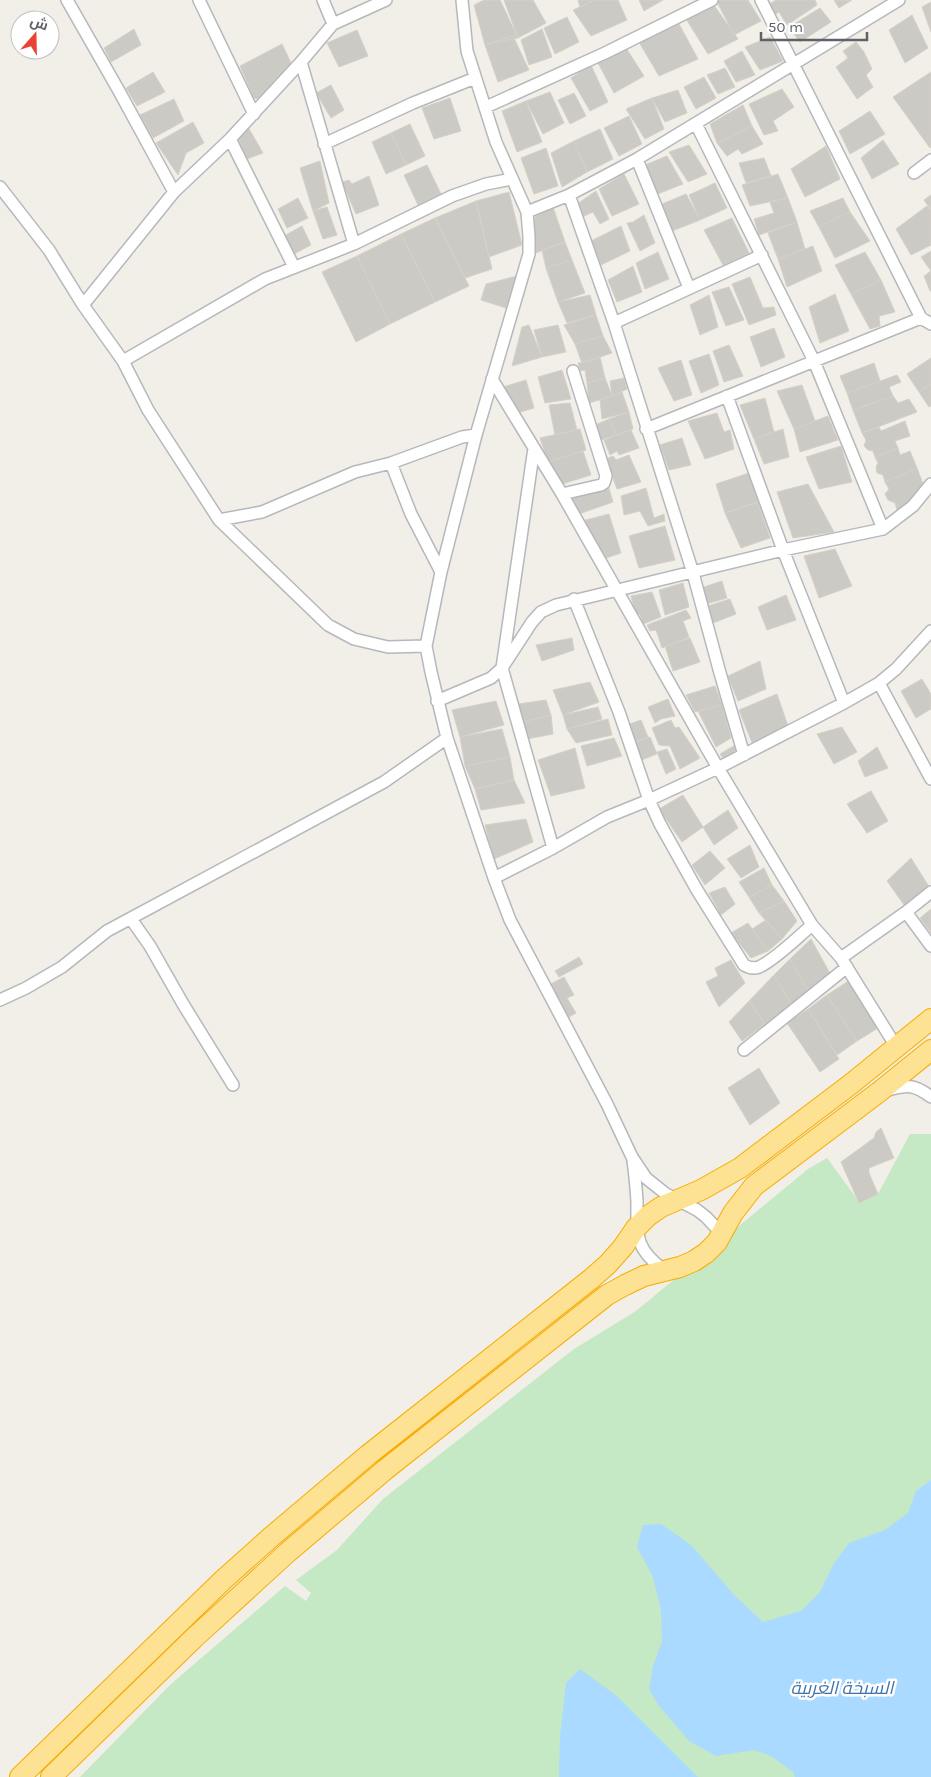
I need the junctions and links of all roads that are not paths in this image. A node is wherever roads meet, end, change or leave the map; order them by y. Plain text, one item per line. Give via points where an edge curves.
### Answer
1 (67, 0) edge
2 (199, 0) edge
3 (323, 0) edge
4 (386, 0) edge
5 (462, 0) edge
6 (712, 0) edge
7 (761, 0) edge
8 (899, 0) edge
9 (333, 24) junction
10 (301, 62) junction
11 (794, 65) junction
12 (475, 78) junction
13 (486, 107) junction
14 (254, 114) junction
15 (696, 124) junction
16 (230, 140) junction
17 (324, 144) junction
18 (637, 159) junction
19 (931, 160) edge
20 (914, 173) dead end
21 (512, 179) junction
22 (0, 187) edge
23 (174, 192) junction
24 (569, 196) junction
25 (526, 212) junction
26 (354, 244) junction
27 (762, 256) junction
28 (294, 267) junction
29 (688, 288) junction
30 (83, 305) junction
31 (926, 321) edge
32 (614, 323) junction
33 (123, 361) junction
34 (814, 361) junction
35 (573, 371) dead end
36 (492, 379) junction
37 (727, 396) junction
38 (646, 429) junction
39 (476, 435) junction
40 (534, 448) junction
41 (391, 463) junction
42 (931, 484) edge
43 (562, 494) junction
44 (219, 520) junction
45 (883, 529) junction
46 (783, 550) junction
47 (442, 572) junction
48 (693, 573) junction
49 (616, 591) junction
50 (574, 599) junction
51 (931, 631) edge
52 (426, 646) junction
53 (502, 668) junction
54 (879, 683) junction
55 (437, 700) junction
56 (844, 703) junction
57 (447, 738) junction
58 (744, 755) junction
59 (718, 768) junction
60 (931, 779) edge
61 (649, 800) junction
62 (553, 848) junction
63 (494, 878) junction
64 (931, 892) edge
65 (906, 912) junction
66 (131, 919) junction
67 (812, 925) junction
68 (931, 946) edge
69 (844, 963) junction
70 (0, 1000) edge
71 (931, 1020) edge
72 (897, 1048) junction
73 (744, 1050) dead end
74 (931, 1050) edge
75 (233, 1085) dead end
76 (879, 1092) junction
77 (931, 1097) edge
78 (632, 1157) junction
79 (676, 1200) junction
80 (636, 1228) junction
81 (722, 1234) junction
82 (664, 1270) junction
83 (20, 1777) edge
84 (51, 1777) edge

1 - 23 street
2 - 14 street
3 - 9 street
4 - 9 street
5 - 12 street via 467,51
6 - 13 street
7 - 11 street
8 - 11 street
9 - 10 street
10 - 14 street
10 - 17 street
11 - 15 street
11 - 31 street
12 - 13 street
12 - 17 street via 413,102
13 - 21 street
14 - 16 street
15 - 18 street
15 - 27 street
16 - 23 street
16 - 28 street
17 - 26 street
18 - 24 street
18 - 29 street
19 - 20 street
21 - 25 street
21 - 26 street via 452,196
22 - 30 street via 49,250
23 - 30 street
24 - 25 street
24 - 32 street
25 - 36 street via 529,254
26 - 28 street
27 - 29 street
27 - 34 street
28 - 33 street via 265,278
29 - 32 street
30 - 33 street
31 - 34 street
32 - 38 street
33 - 44 street via 148,410
34 - 37 street
34 - 45 street
35 - 43 street via 606,476 601,485
36 - 39 street
36 - 40 street
37 - 38 street
37 - 46 street
38 - 48 street
39 - 41 street
39 - 47 street
40 - 43 street
40 - 53 street
41 - 44 street via 355,472 262,512
41 - 47 street via 411,514
42 - 45 street via 913,506
43 - 49 street
44 - 52 street via 328,625 354,638 388,647
45 - 46 street
46 - 48 street
46 - 56 street
47 - 52 street
48 - 49 street
48 - 58 street
49 - 50 street
49 - 59 street
50 - 53 street via 541,612
50 - 61 street via 619,712
51 - 54 street
52 - 55 street
53 - 55 street via 490,678
53 - 62 street
54 - 56 street
54 - 60 street
55 - 57 street
56 - 58 street
57 - 63 street
57 - 66 street via 384,782
58 - 59 street
59 - 61 street
59 - 67 street
61 - 62 street via 607,817
61 - 67 street via 744,965 748,968 759,966
62 - 63 street
63 - 78 street via 510,920
64 - 65 street
65 - 68 street
65 - 69 street
66 - 70 street via 107,930 62,967
66 - 75 street
67 - 69 street
69 - 72 street
69 - 73 street
71 - 72 highway
72 - 79 highway via 740,1168
74 - 76 highway
76 - 77 street via 908,1086
76 - 81 highway via 754,1186
78 - 79 street via 646,1178
78 - 80 street
79 - 80 highway via 648,1216
79 - 81 street via 706,1217
80 - 82 street via 648,1256
80 - 83 highway via 618,1253 590,1279 368,1455 271,1537
81 - 82 highway via 706,1253 694,1261
82 - 84 highway via 607,1295 386,1469 241,1595

